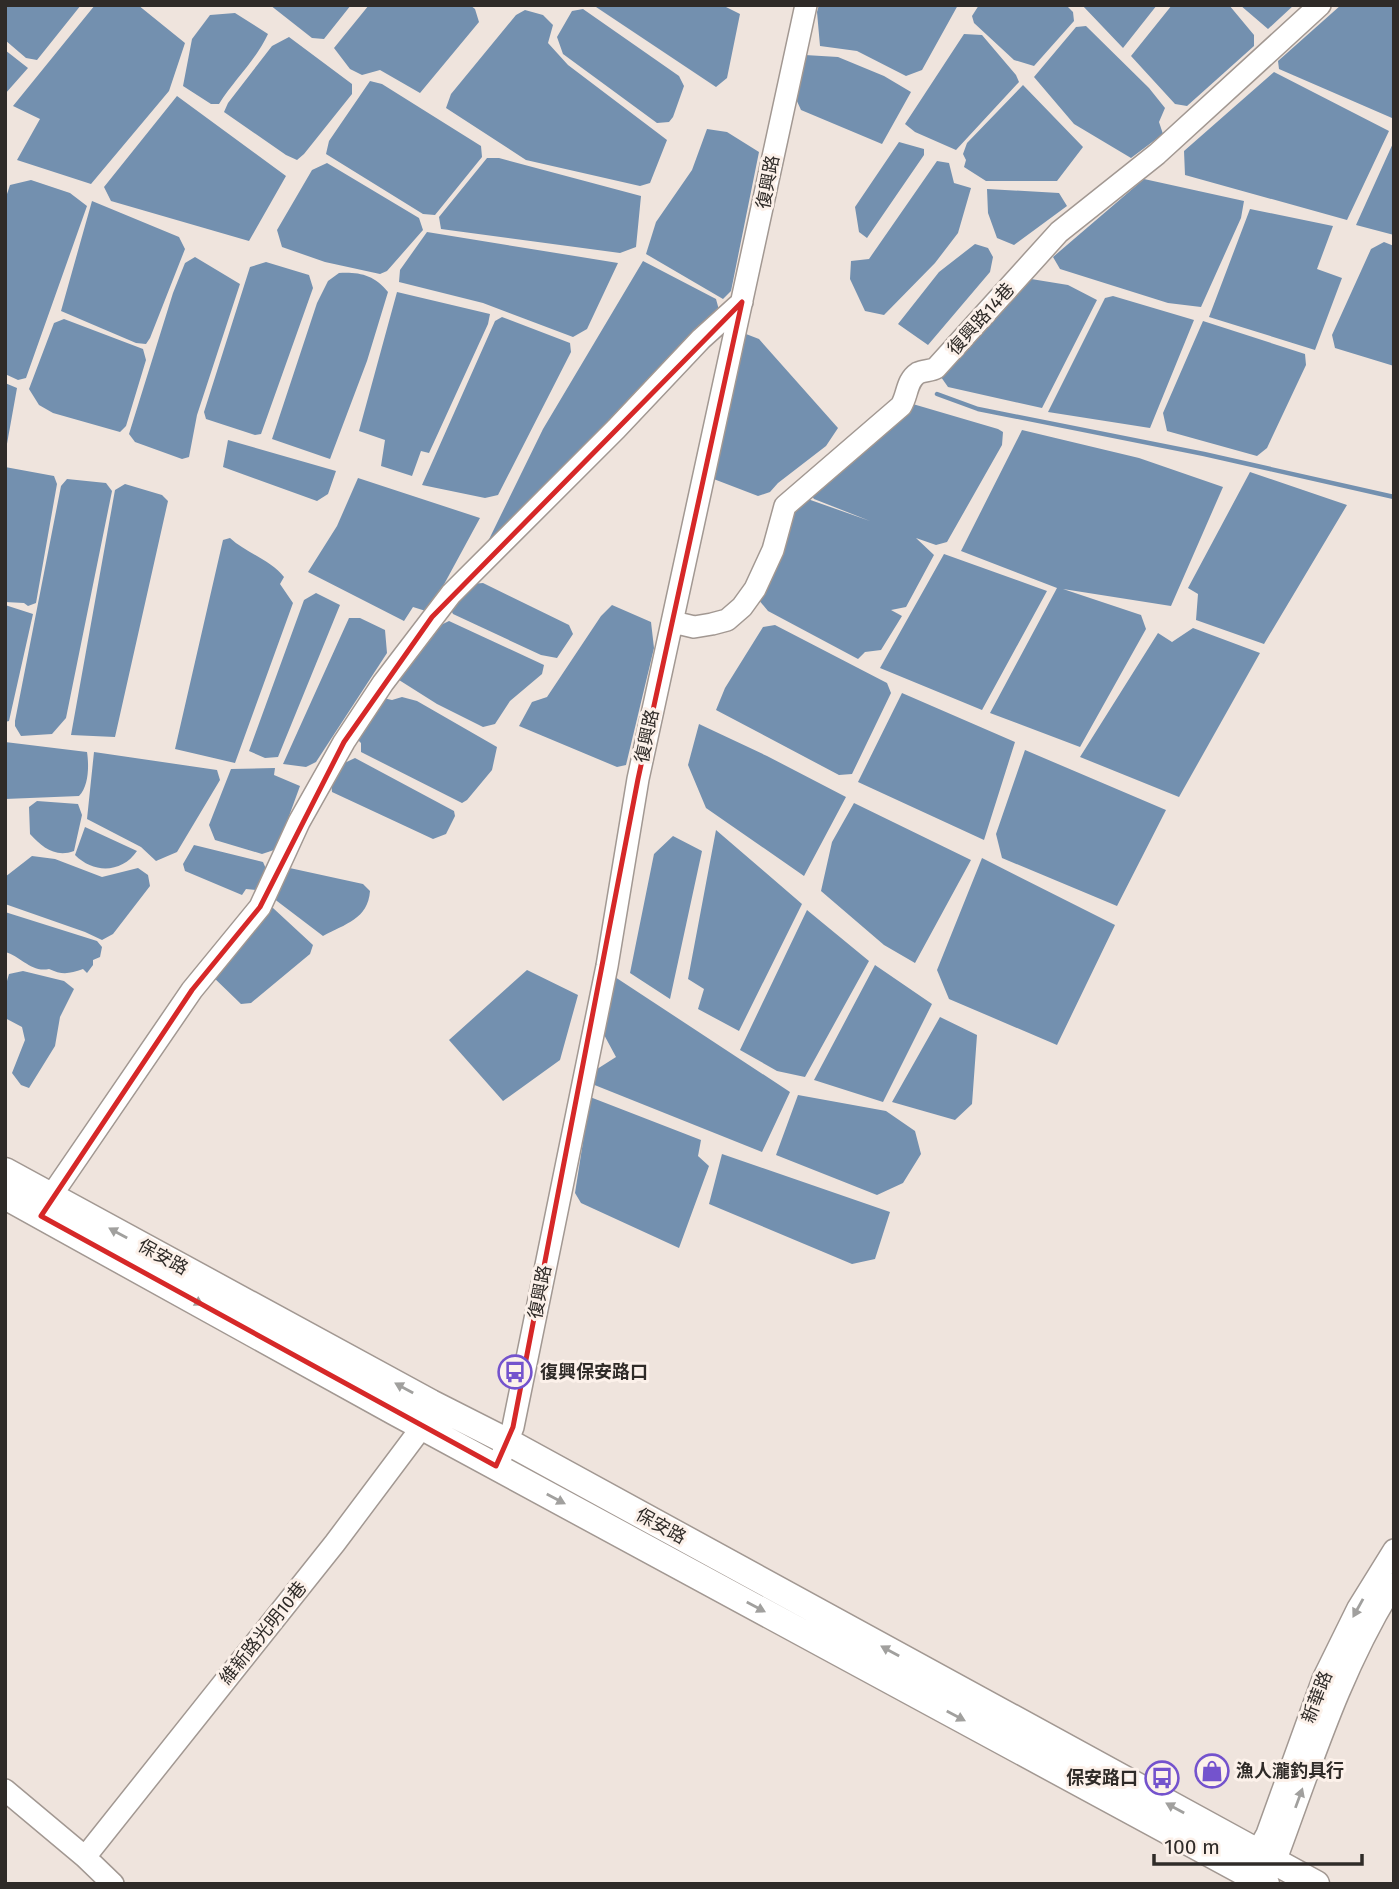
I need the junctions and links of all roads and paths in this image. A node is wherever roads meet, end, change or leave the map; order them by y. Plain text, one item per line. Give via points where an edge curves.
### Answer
1 (806, 5) edge
2 (1320, 5) edge
3 (742, 302) junction
4 (673, 622) junction
5 (5, 1171) edge
6 (5, 1196) edge
7 (46, 1206) junction
8 (426, 1415) junction
9 (508, 1442) junction
10 (496, 1466) junction
11 (1394, 1550) edge
12 (1394, 1584) edge
13 (5, 1790) edge
14 (85, 1857) junction
15 (1259, 1874) edge
16 (113, 1884) edge
17 (1316, 1884) edge

1 - 3 street, 復興路
2 - 4 street, 復興路14巷 via 1157,154 1059,232 936,368 919,373 910,382 901,405 785,506 773,550 741,607 727,620 712,624 694,627
3 - 4 street, 復興路
3 - 7 street via 432,617 344,742 299,822 260,907 192,990
4 - 9 street, 復興路
5 - 7 main road, 保安路
6 - 7 main road, 保安路
7 - 8 main road, 保安路
8 - 9 main road, 保安路
8 - 10 main road, 保安路
8 - 14 street, 維新路光明10巷 via 335,1544
9 - 10 street, 復興路
15 -> 9 main road, 保安路
10 -> 15 main road, 保安路
11 -> 15 street, 新華路 via 1358,1608 1323,1679 1267,1834
15 -> 12 street, 新華路 via 1339,1685
13 - 14 street
14 - 16 street
15 - 17 main road, 保安路

